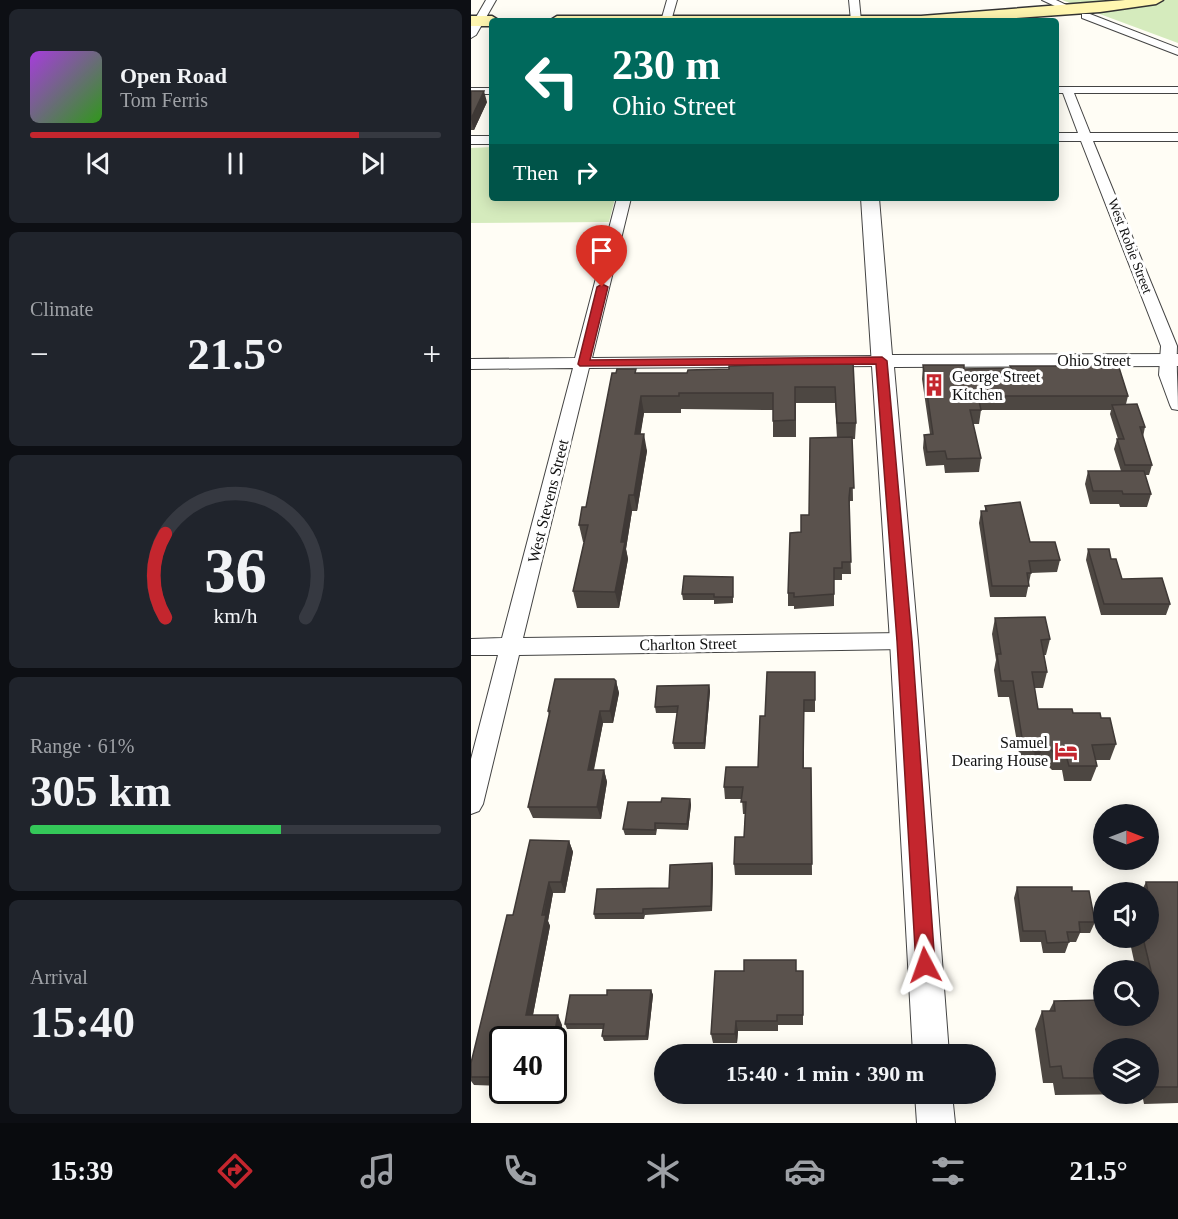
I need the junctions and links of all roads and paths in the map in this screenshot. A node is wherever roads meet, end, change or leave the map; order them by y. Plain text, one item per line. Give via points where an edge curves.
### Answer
1 (491, 0) edge
2 (672, 0) edge
3 (854, 0) edge
4 (1047, 0) edge
5 (1162, 2) edge
6 (1093, 12) junction
7 (667, 18) edge
8 (856, 18) edge
9 (966, 18) edge
10 (1006, 18) edge
11 (478, 25) edge
12 (1178, 52) edge
13 (1061, 90) edge
14 (1178, 90) edge
15 (471, 91) edge
16 (489, 91) edge
17 (1059, 137) edge
18 (1088, 137) junction
19 (1178, 137) edge
20 (471, 140) edge
21 (489, 140) edge
22 (623, 201) edge
23 (870, 201) edge
24 (1173, 360) edge
25 (882, 361) junction
26 (471, 364) edge
27 (583, 364) junction
28 (1178, 405) edge
29 (904, 641) junction
30 (512, 646) junction
31 (471, 647) edge
32 (471, 804) edge
33 (930, 1044) edge
34 (935, 1104) edge
35 (936, 1123) edge

1 - 11 street
2 - 7 street
3 - 8 street
4 - 6 street
5 - 6 main road
6 - 9 main road
6 - 10 main road
6 - 12 street
13 - 14 street
13 - 18 street, West Robie Street
15 - 16 street
17 - 18 street
18 - 19 street
18 - 24 street, West Robie Street
20 - 21 street
22 - 27 street, West Stevens Street
23 - 25 street
24 - 25 street, Ohio Street
24 - 28 street, West Robie Street via 1167,375
25 - 27 street, Ohio Street
25 - 29 street
26 - 27 street, Ohio Street
27 - 30 street, West Stevens Street
29 - 30 street, Charlton Street
29 - 33 street
30 - 31 street, Charlton Street
30 - 32 street, West Stevens Street
34 - 35 street

